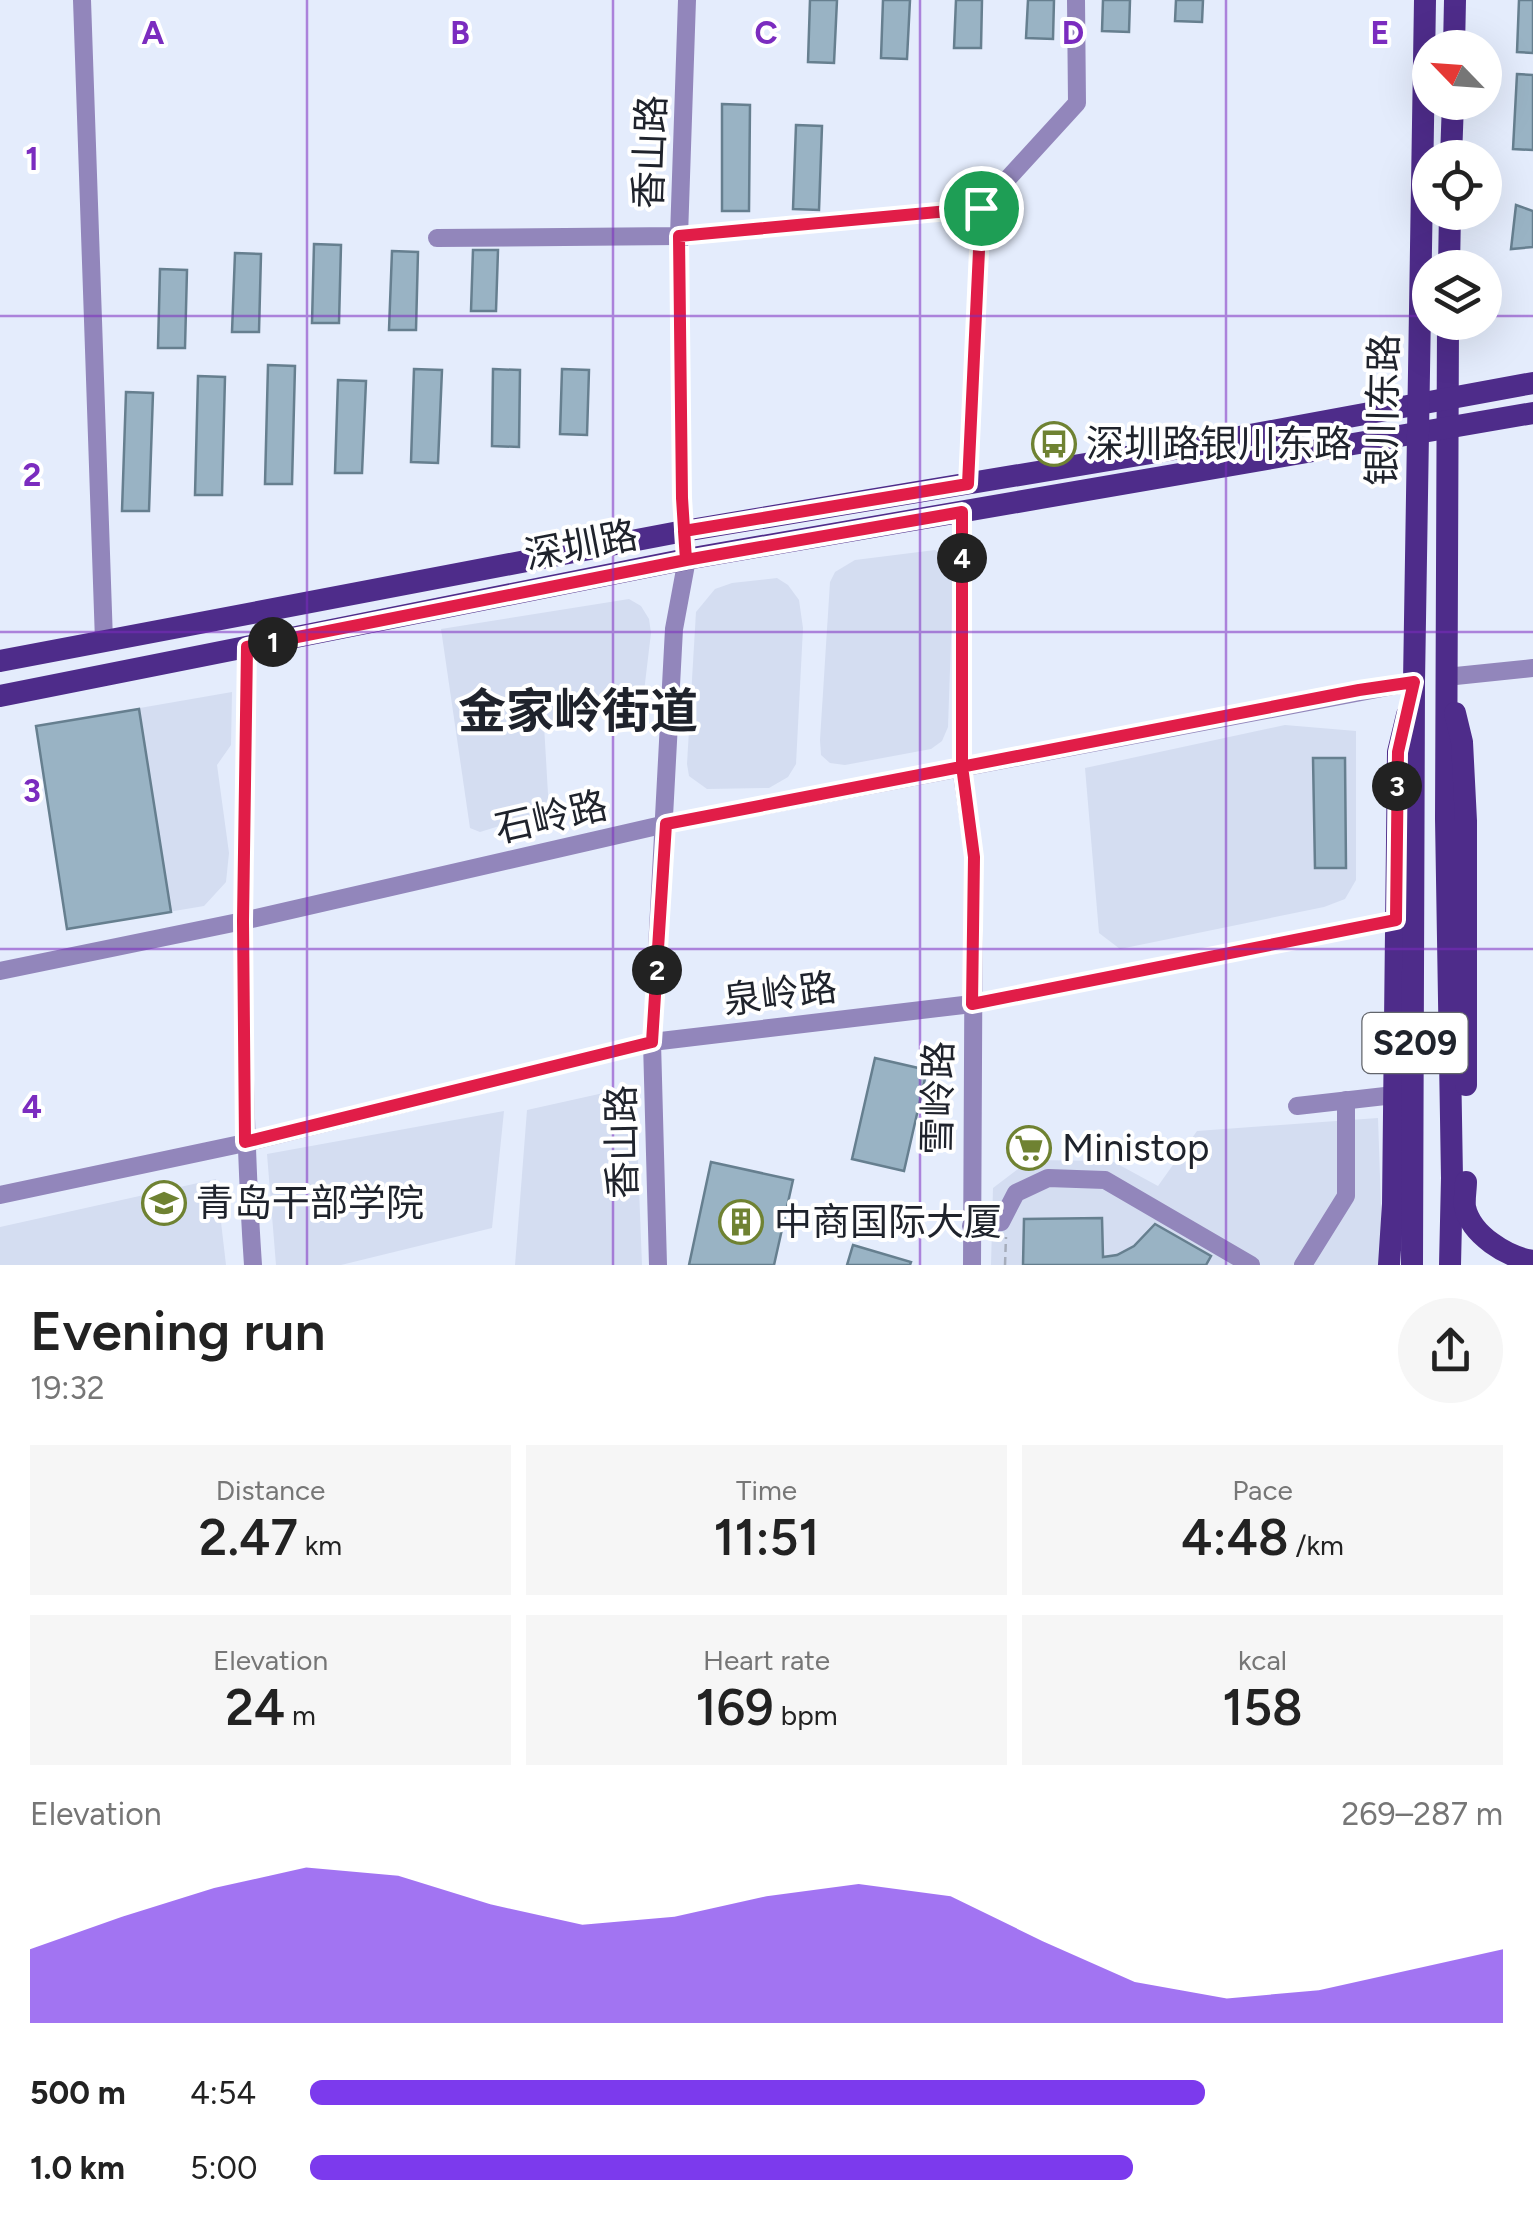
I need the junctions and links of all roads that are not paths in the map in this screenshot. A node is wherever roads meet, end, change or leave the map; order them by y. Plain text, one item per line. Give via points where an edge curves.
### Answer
1 (82, 0) edge
2 (687, 0) edge
3 (1076, 0) edge
4 (1425, 0) edge
5 (1455, 0) edge
6 (1454, 30) edge
7 (981, 208) junction
8 (679, 236) junction
9 (436, 238) dead end
10 (1448, 340) edge
11 (1533, 383) edge
12 (1446, 399) junction
13 (1418, 405) junction
14 (1533, 413) edge
15 (1447, 429) junction
16 (1418, 434) junction
17 (968, 484) junction
18 (962, 512) junction
19 (684, 531) junction
20 (686, 560) junction
21 (104, 641) junction
22 (247, 647) junction
23 (0, 661) edge
24 (1533, 668) edge
25 (1446, 677) junction
26 (1414, 682) junction
27 (0, 696) edge
28 (962, 766) junction
29 (666, 824) junction
30 (1396, 920) junction
31 (243, 921) junction
32 (0, 971) edge
33 (972, 1004) junction
34 (652, 1042) junction
35 (1394, 1095) junction
36 (1346, 1100) junction
37 (1297, 1106) dead end
38 (245, 1142) junction
39 (0, 1195) edge
40 (1466, 1210) junction
41 (971, 1226) junction
42 (1387, 1262) edge
43 (1533, 1262) edge
44 (253, 1265) edge
45 (658, 1265) edge
46 (972, 1265) edge
47 (1251, 1265) edge
48 (1303, 1265) edge
49 (1412, 1265) edge
50 (1450, 1265) edge
51 (1459, 1265) edge

1 - 21 street
2 - 8 street, 香山路
3 - 7 street via 1077,103
4 - 13 main road, 银川东路 / S209
5 - 6 main road
7 - 8 street
7 - 17 street
8 - 9 street
8 - 19 street, 香山路
10 - 12 main road, 银川东路
11 - 12 main road, 深圳路
12 - 13 main road, 深圳路
12 - 15 main road, 银川东路
13 - 16 main road, 银川东路 / S209
13 - 17 main road, 深圳路
14 - 15 main road, 深圳路
15 - 16 main road, 深圳路
15 - 25 main road, 银川东路
16 - 18 main road, 深圳路
16 - 26 main road, 银川东路 / S209
17 - 19 main road, 深圳路
18 - 20 main road, 深圳路
18 - 28 street, 雪岭路
19 - 20 street, 香山路
19 - 21 main road, 深圳路
20 - 22 main road, 深圳路
20 - 29 street, 香山路 via 674,629
21 - 23 main road, 深圳路
22 - 27 main road, 深圳路
22 - 31 street
24 - 25 street
25 - 40 main road via 1462,742 1466,821
25 - 50 main road, 银川东路
26 - 28 street, 石岭路 / 石岭路
26 - 30 main road via 1398,752
26 - 49 main road, 银川东路 / S209
28 - 29 street, 石岭路 / 石岭路
28 - 33 street, 雪岭路 via 974,857
29 - 31 street, 石岭路 / 石岭路
29 - 34 street, 香山路
30 - 33 street, 泉岭路
30 - 35 main road
31 - 32 street, 石岭路 / 石岭路
31 - 38 street
33 - 34 street, 泉岭路
33 - 41 street, 雪岭路
34 - 38 street, 泉岭路
34 - 45 street, 香山路
35 - 36 street
35 - 42 main road
36 - 37 street
36 - 48 street via 1346,1196
38 - 39 street, 泉岭路
38 - 44 street
40 - 43 main road via 1504,1252
40 - 51 main road
41 - 46 street, 雪岭路
41 - 47 street via 1000,1222 1016,1193 1048,1178 1105,1180

